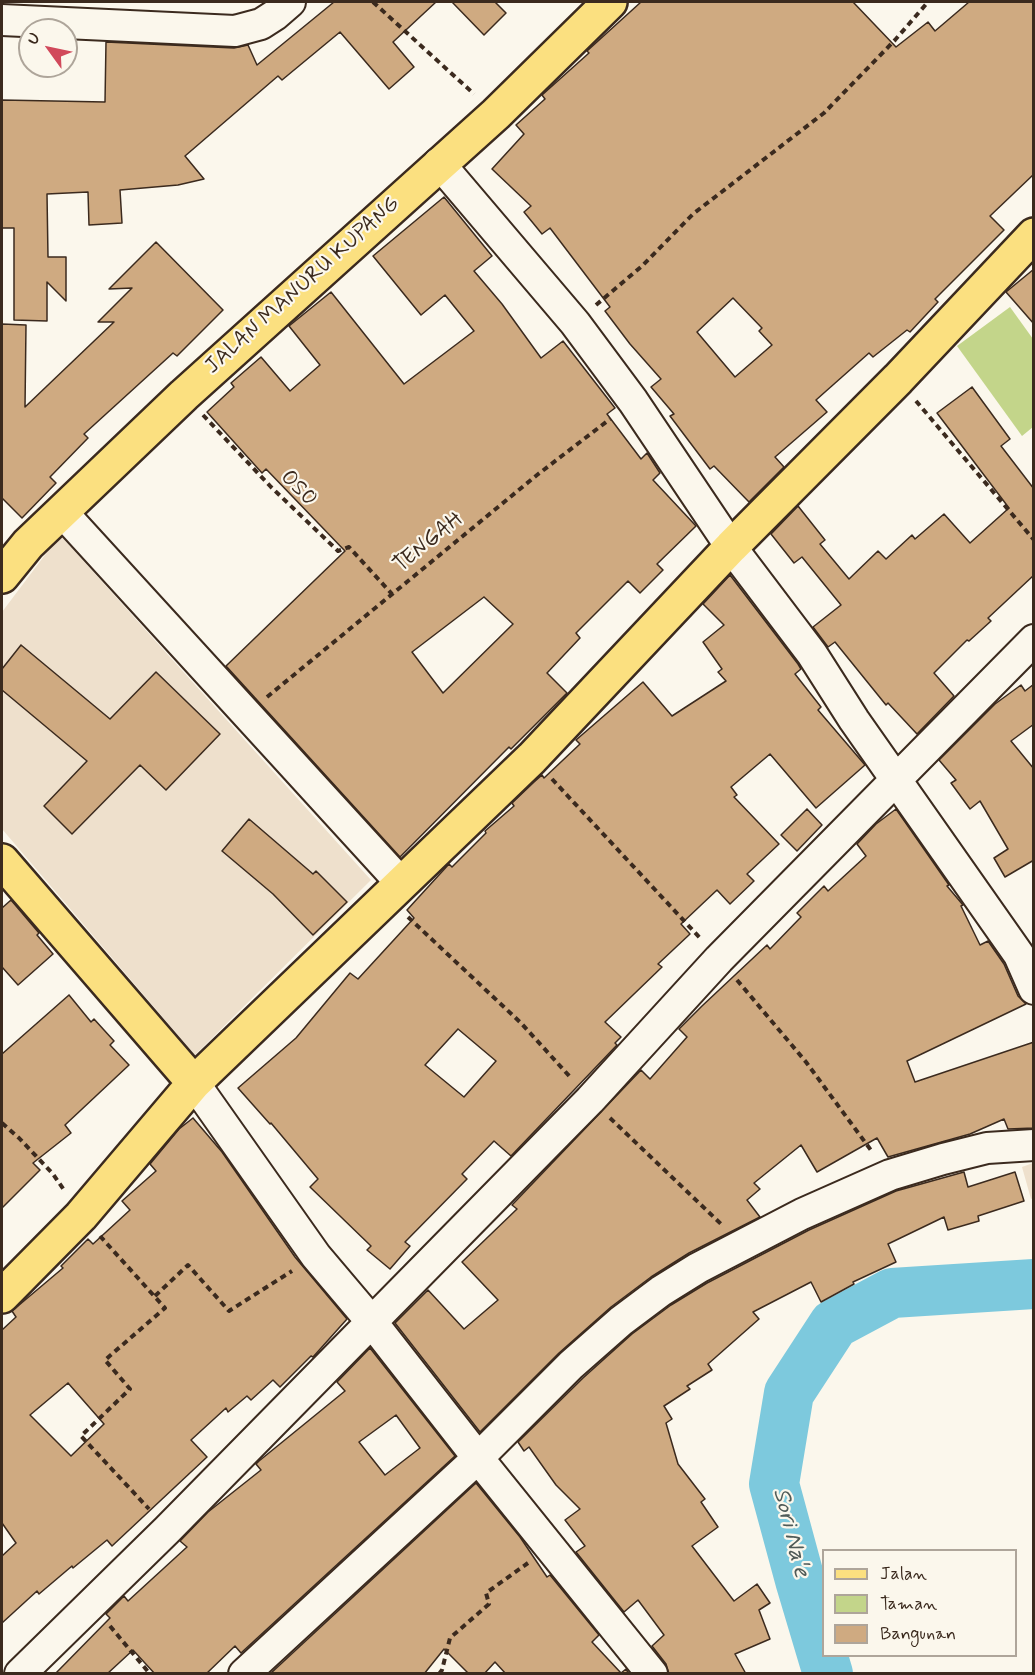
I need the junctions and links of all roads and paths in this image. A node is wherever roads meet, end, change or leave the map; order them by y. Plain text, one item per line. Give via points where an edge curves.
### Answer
1 (290, 2) edge
2 (373, 2) edge
3 (610, 2) edge
4 (928, 2) edge
5 (2, 20) edge
6 (496, 114) junction
7 (439, 163) junction
8 (1034, 234) edge
9 (575, 323) junction
10 (898, 379) junction
11 (184, 395) junction
12 (633, 401) junction
13 (62, 512) junction
14 (15, 540) edge
15 (1034, 540) edge
16 (731, 547) junction
17 (2, 576) edge
18 (392, 594) junction
19 (1034, 640) edge
20 (248, 713) junction
21 (897, 780) junction
22 (2, 861) edge
23 (395, 891) junction
24 (1034, 989) edge
25 (194, 1083) junction
26 (590, 1100) junction
27 (2, 1124) edge
28 (1034, 1145) edge
29 (81, 1215) junction
30 (743, 1246) junction
31 (316, 1256) junction
32 (2, 1296) edge
33 (155, 1296) junction
34 (371, 1321) junction
35 (478, 1458) junction
36 (167, 1530) junction
37 (551, 1547) junction
38 (91, 1603) junction
39 (442, 1672) edge
40 (20, 1674) edge
41 (150, 1674) edge
42 (244, 1674) edge
43 (652, 1674) edge

1 - 5 street via 261,24 235,32
2 - 6 path
3 - 6 main road, JALAN MANURU KUPANG
4 - 9 path via 824,113 693,214 642,266
6 - 7 main road, JALAN MANURU KUPANG
7 - 9 street
7 - 11 main road, JALAN MANURU KUPANG
8 - 10 main road
9 - 12 street
10 - 15 path
10 - 16 main road
11 - 13 main road, JALAN MANURU KUPANG
11 - 18 path, OSO via 329,543 338,551 349,547
12 - 16 street
12 - 18 path, TENGAH
13 - 14 main road, JALAN MANURU KUPANG
13 - 20 street
14 - 17 main road, JALAN MANURU KUPANG
16 - 21 street via 812,654
16 - 23 main road via 532,758
18 - 20 path, TENGAH
19 - 21 street
20 - 23 street
21 - 24 street via 1019,955
21 - 26 street via 719,959
22 - 25 main road
23 - 25 main road
23 - 26 path
25 - 29 main road
25 - 31 street
26 - 30 path
26 - 34 street
27 - 29 path via 53,1174
28 - 30 street via 987,1148 890,1175 802,1214
29 - 32 main road
29 - 33 path
30 - 35 street via 680,1280 621,1321
31 - 33 path via 229,1311 188,1265
31 - 34 street
33 - 36 path via 165,1308 105,1360 130,1389 81,1436
34 - 35 street
34 - 36 street
35 - 37 street
35 - 42 street
36 - 38 street
37 - 39 path via 486,1593 489,1604 450,1638
37 - 43 street
38 - 40 street
38 - 41 path

